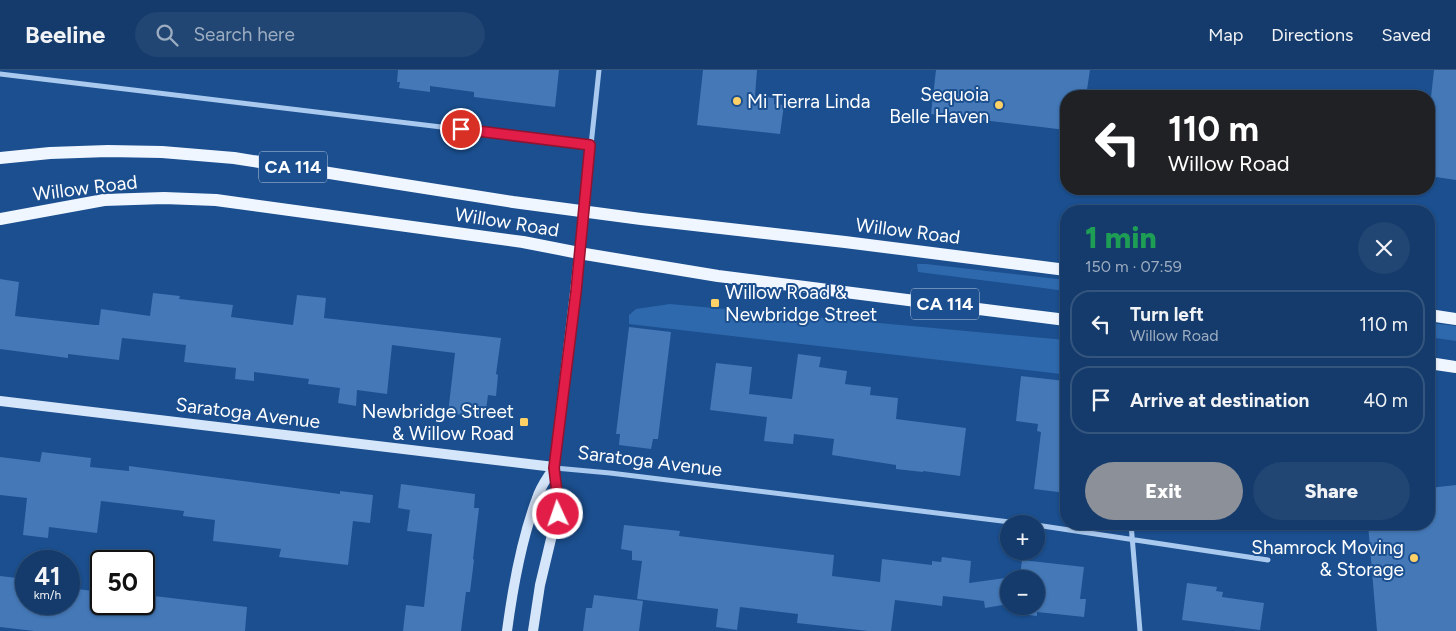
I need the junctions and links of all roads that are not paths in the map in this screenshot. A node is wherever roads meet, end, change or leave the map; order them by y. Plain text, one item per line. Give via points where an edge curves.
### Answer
1 (599, 70) edge
2 (0, 74) edge
3 (590, 145) junction
4 (0, 158) edge
5 (584, 211) junction
6 (0, 219) edge
7 (579, 253) junction
8 (1060, 269) edge
9 (1435, 316) edge
10 (1060, 319) edge
11 (1456, 319) edge
12 (1435, 365) edge
13 (1456, 367) edge
14 (0, 401) edge
15 (554, 468) junction
16 (1000, 521) edge
17 (1045, 526) edge
18 (1060, 528) edge
19 (1071, 530) edge
20 (1132, 530) edge
21 (1133, 539) junction
22 (1268, 560) dead end
23 (507, 631) edge
24 (533, 631) edge
25 (1140, 631) edge

1 - 3 street
2 - 3 street
3 - 5 street
4 - 5 main road, Willow Road / CA 114 via 108,151 234,158
5 - 7 main road
5 - 8 main road, Willow Road / CA 114
6 - 7 main road, Willow Road / CA 114 via 104,200 216,200 523,242
7 - 10 main road, Willow Road / CA 114 via 718,276
7 - 15 main road
9 - 11 main road
12 - 13 main road
14 - 15 main road, Saratoga Avenue
15 - 16 street, Saratoga Avenue
15 - 23 main road via 537,496 524,542
15 - 24 main road via 558,514 540,585
17 - 18 street
19 - 21 street
20 - 21 street
21 - 22 street
21 - 25 street

